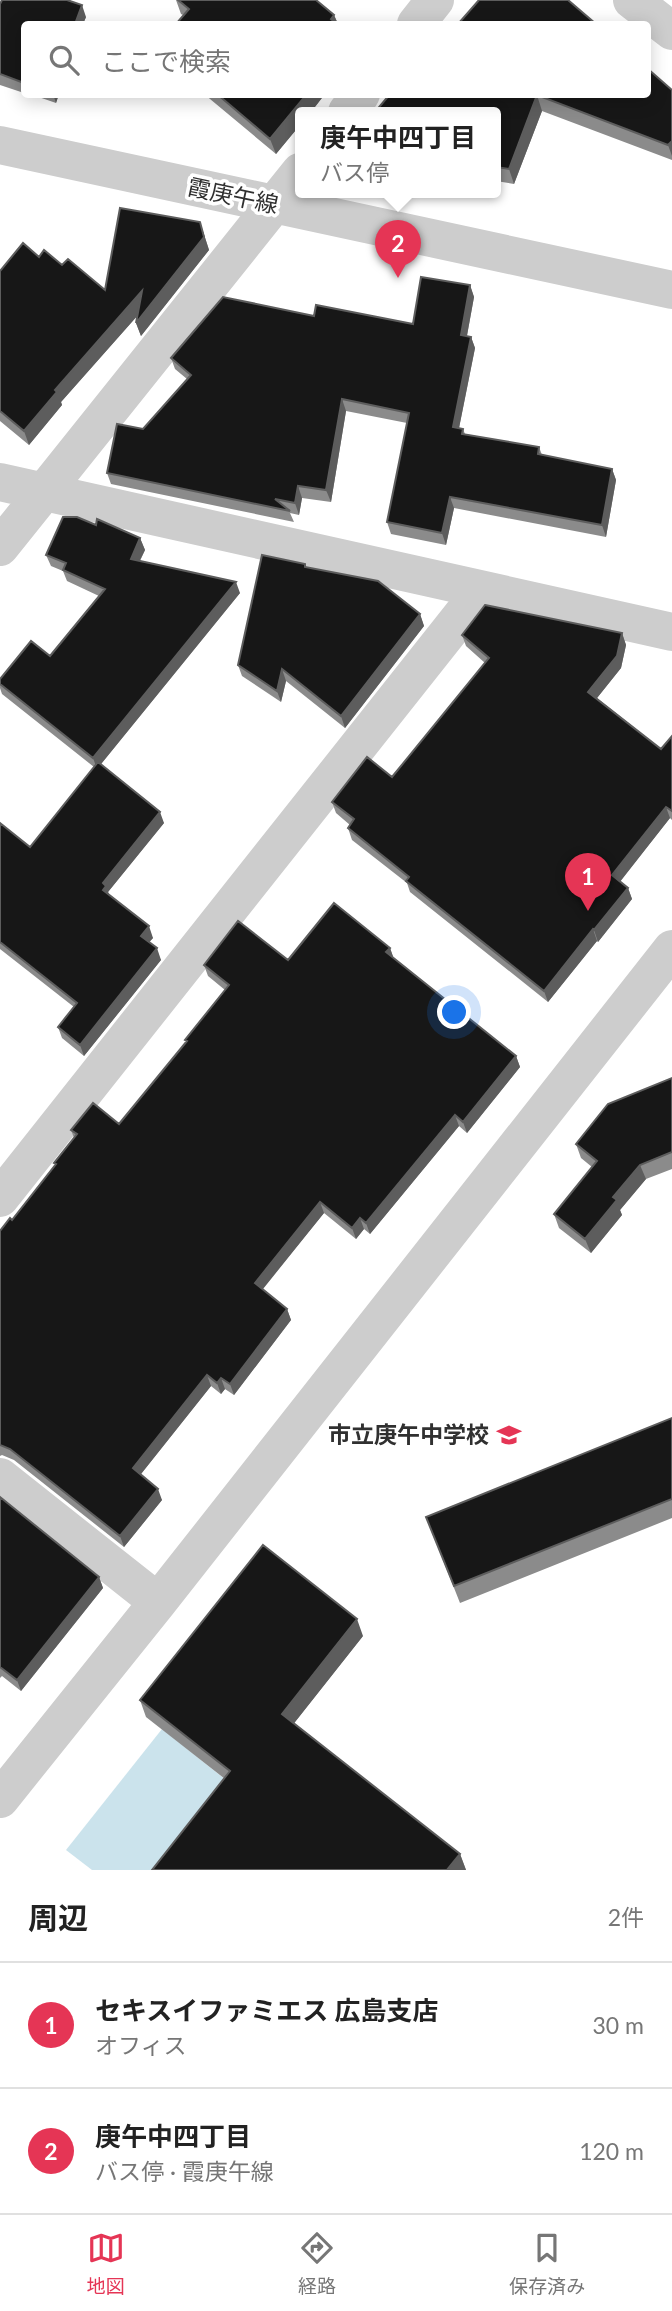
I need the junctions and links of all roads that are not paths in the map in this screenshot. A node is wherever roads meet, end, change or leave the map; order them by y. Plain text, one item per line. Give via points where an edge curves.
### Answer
1 (435, 0) edge
2 (632, 0) edge
3 (418, 21) edge
4 (672, 31) edge
5 (0, 145) edge
6 (295, 178) edge
7 (273, 204) junction
8 (672, 290) edge
9 (0, 482) edge
10 (45, 491) junction
11 (0, 547) edge
12 (481, 591) junction
13 (672, 632) edge
14 (672, 948) edge
15 (0, 1198) edge
16 (0, 1477) edge
17 (158, 1602) junction
18 (0, 1799) edge

1 - 3 street
2 - 4 street
5 - 7 street, 霞庚午線
6 - 7 street
7 - 8 street, 霞庚午線
7 - 10 street
9 - 10 street
10 - 11 street
10 - 12 street
12 - 13 street
12 - 15 street
14 - 17 street
16 - 17 street
17 - 18 street

